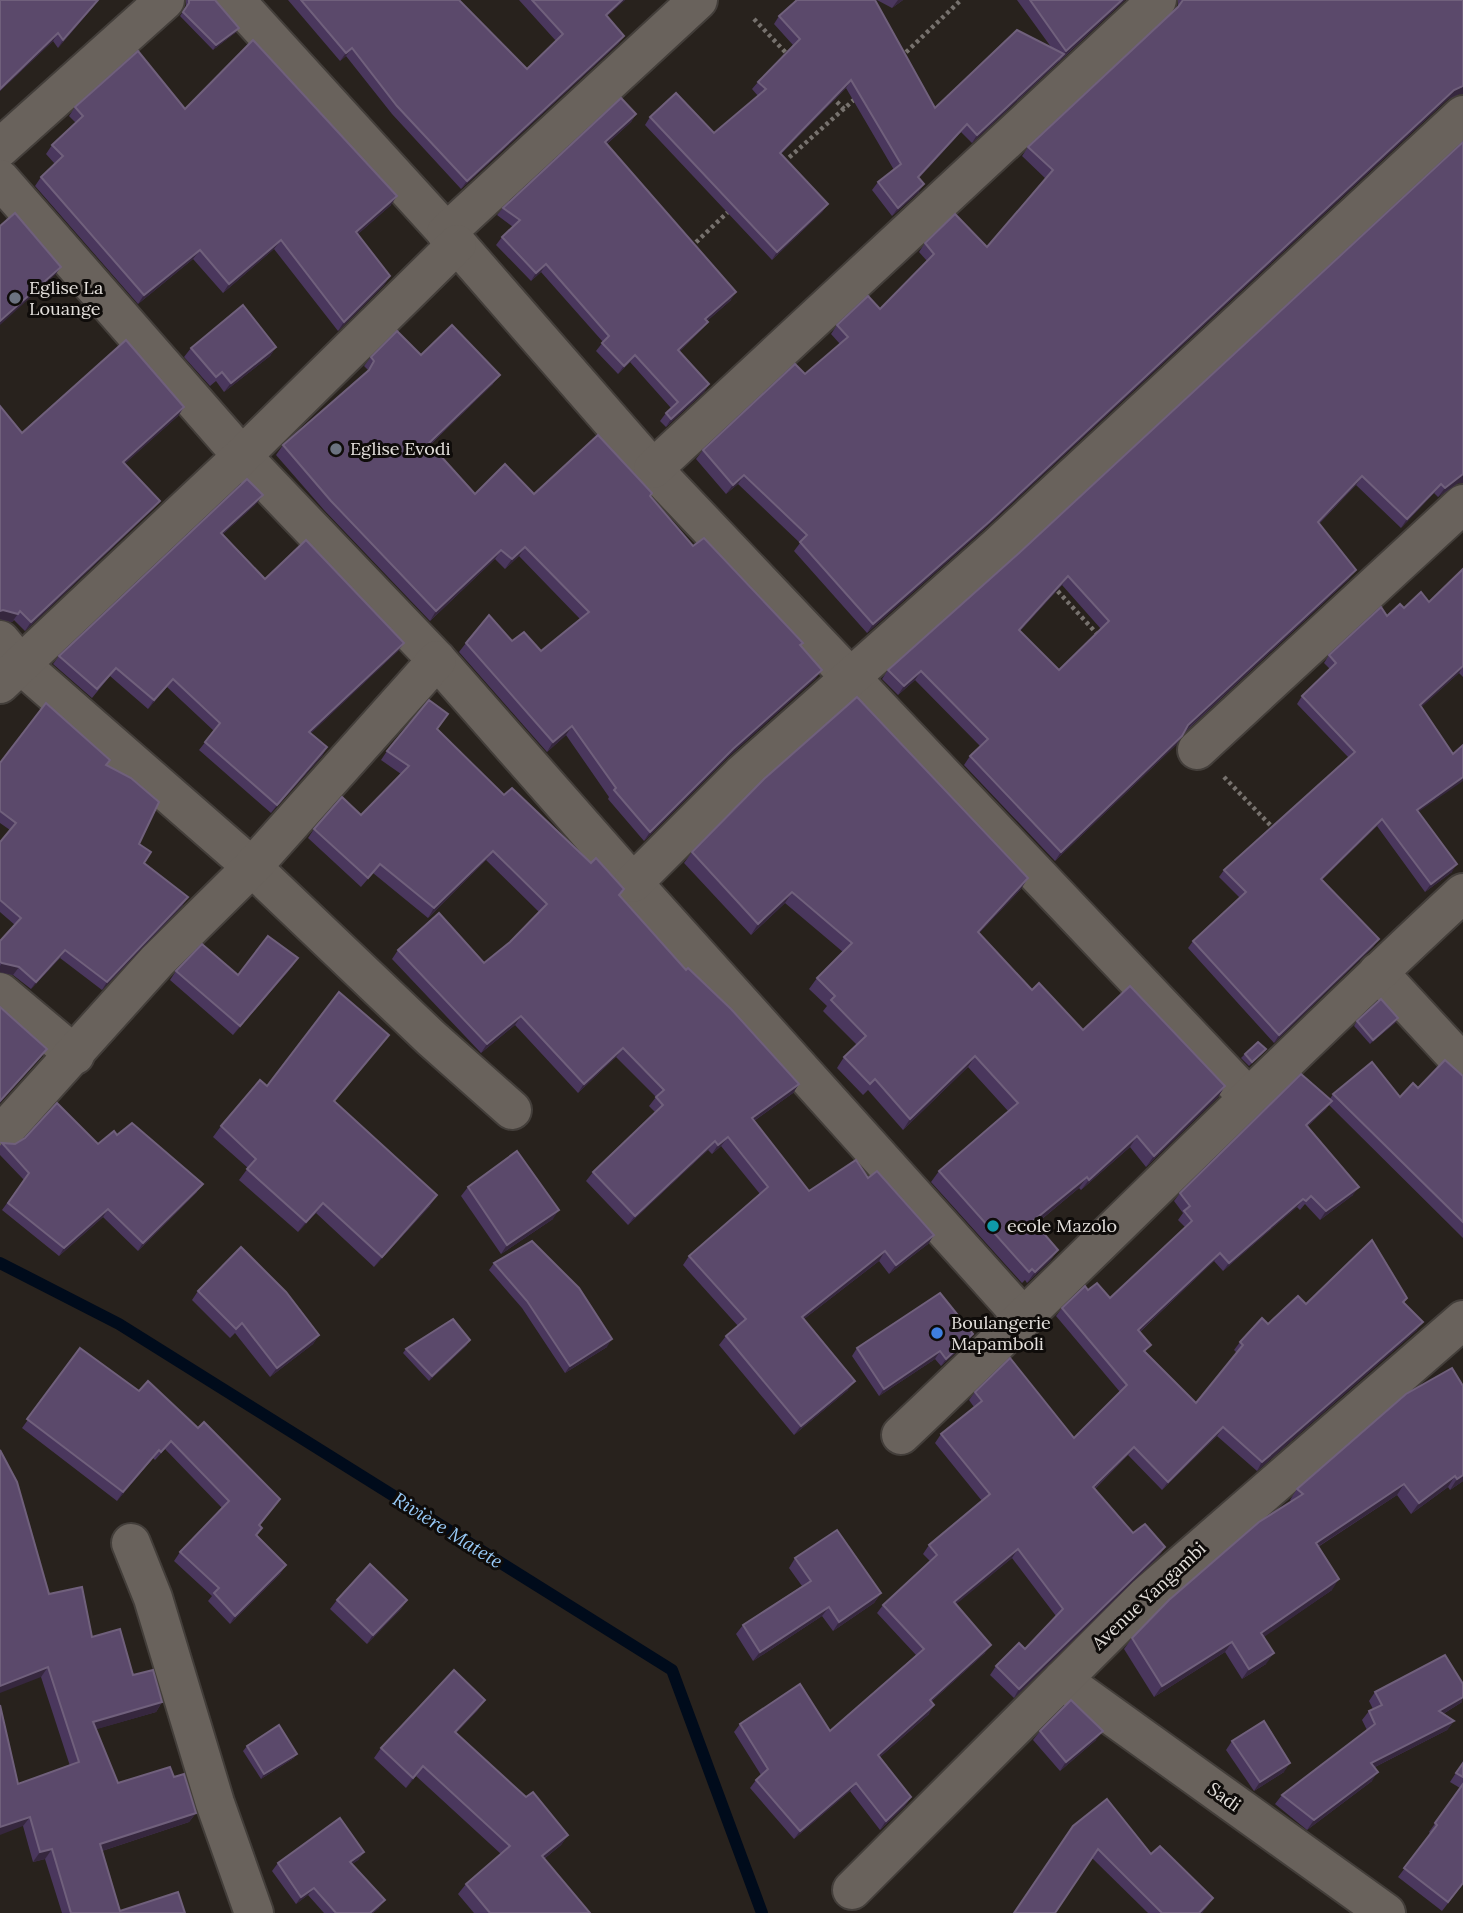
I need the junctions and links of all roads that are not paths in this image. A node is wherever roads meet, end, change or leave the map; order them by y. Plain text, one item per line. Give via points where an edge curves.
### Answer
1 (165, 0) edge
2 (235, 0) edge
3 (698, 0) edge
4 (1157, 0) edge
5 (1463, 115) edge
6 (0, 148) edge
7 (0, 180) edge
8 (452, 238) junction
9 (242, 456) junction
10 (653, 469) junction
11 (1463, 504) edge
12 (437, 660) junction
13 (7, 663) edge
14 (851, 679) junction
15 (1197, 750) dead end
16 (252, 867) junction
17 (633, 883) junction
18 (1463, 893) edge
19 (1378, 972) junction
20 (0, 992) edge
21 (75, 1055) junction
22 (1463, 1064) edge
23 (1247, 1096) junction
24 (512, 1111) dead end
25 (4, 1131) dead end
26 (1024, 1318) junction
27 (1463, 1320) edge
28 (901, 1435) dead end
29 (131, 1543) dead end
30 (1062, 1680) junction
31 (852, 1889) dead end
32 (254, 1913) edge
33 (1386, 1913) edge

1 - 6 street
2 - 8 street
3 - 8 street
4 - 10 street
5 - 14 street
7 - 9 street
8 - 9 street
8 - 10 street
9 - 12 street
9 - 13 street
10 - 14 street
11 - 15 street
12 - 16 street
12 - 17 street
13 - 16 street
14 - 17 street via 742,774
14 - 23 street
16 - 21 street via 157,961
16 - 24 street
17 - 26 street
18 - 19 street
19 - 22 street
19 - 23 street
20 - 21 street
21 - 25 street
23 - 26 street
26 - 28 street
27 - 30 street, Avenue Yangambi via 1147,1595
29 - 32 street via 153,1598 215,1803
30 - 31 street, Avenue Yangambi
30 - 33 street, Sadi

